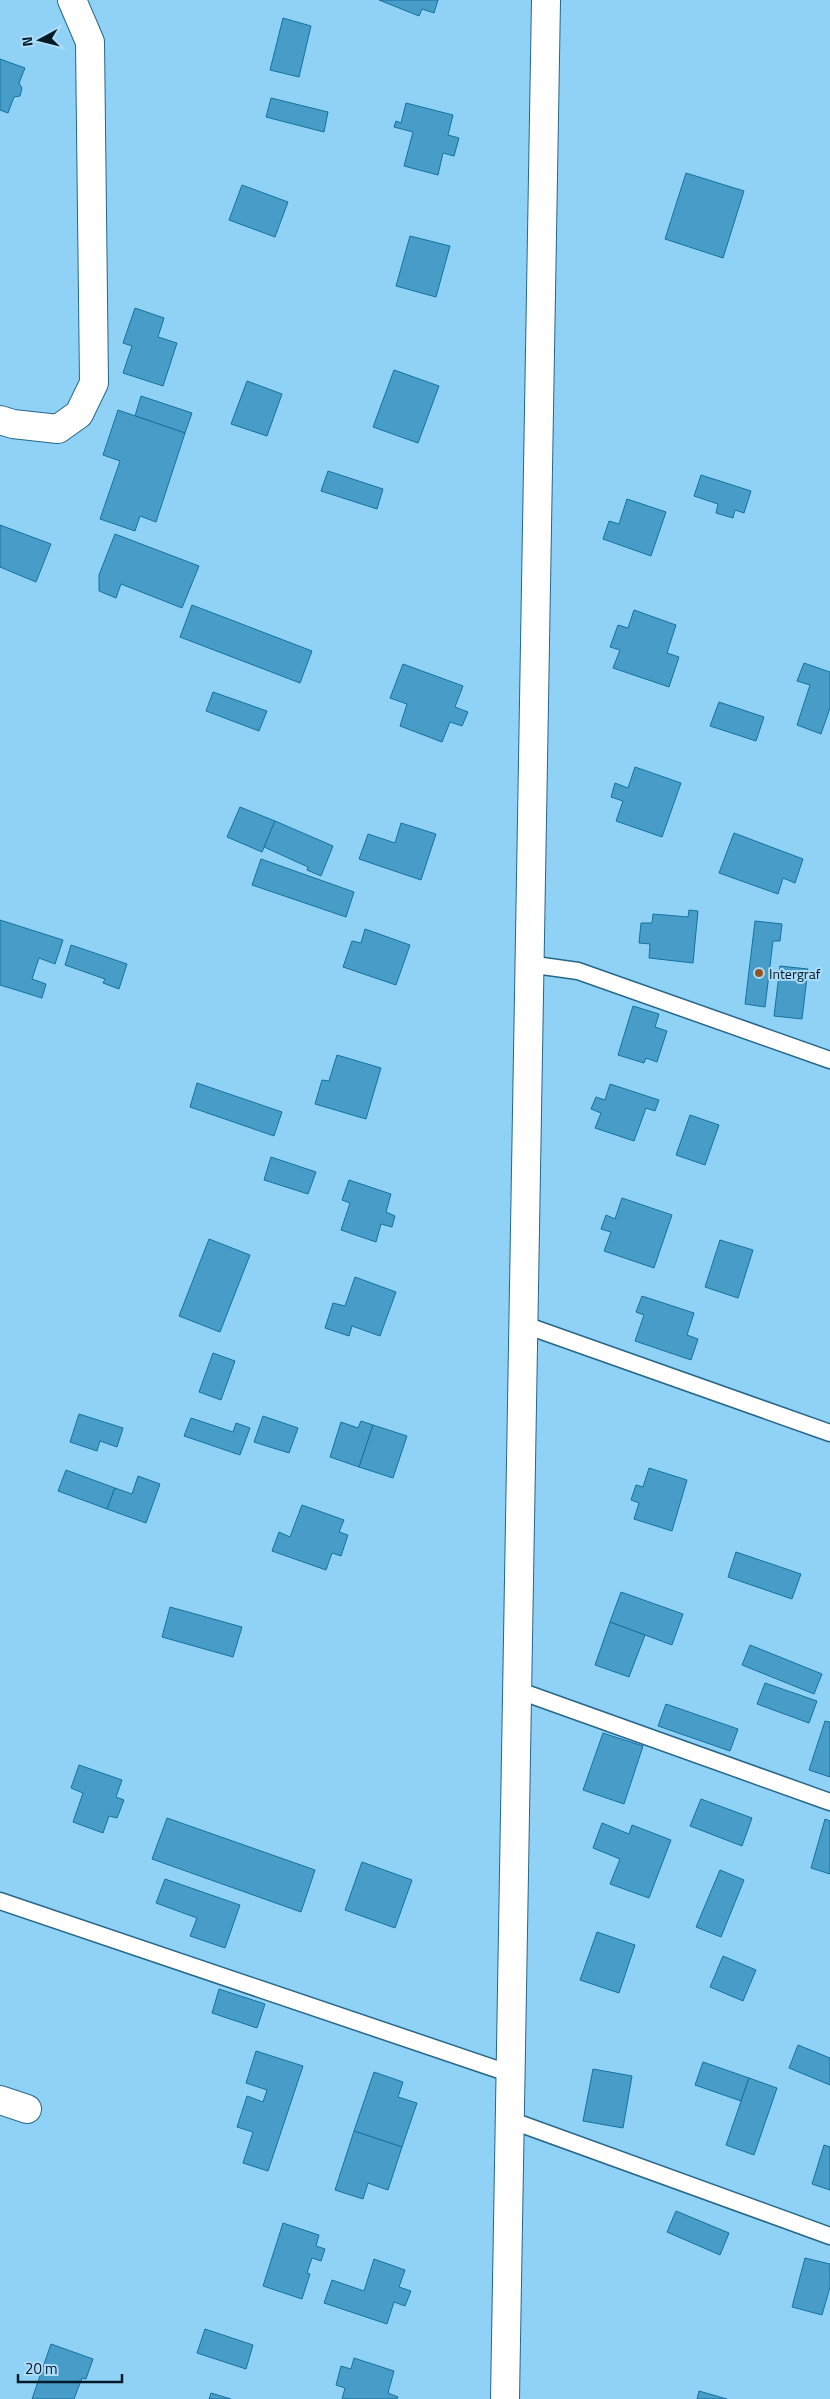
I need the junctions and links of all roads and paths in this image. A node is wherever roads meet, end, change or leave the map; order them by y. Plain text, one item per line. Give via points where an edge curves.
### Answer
1 (72, 0) edge
2 (546, 0) edge
3 (0, 420) edge
4 (528, 964) junction
5 (830, 1060) edge
6 (525, 1325) junction
7 (830, 1433) edge
8 (517, 1690) junction
9 (830, 1802) edge
10 (0, 1900) edge
11 (511, 2074) junction
12 (0, 2100) edge
13 (27, 2109) dead end
14 (510, 2120) junction
15 (830, 2236) edge
16 (505, 2399) edge

1 - 3 street via 90,42 94,383 79,414 58,429
2 - 4 street
4 - 5 lane via 578,971
4 - 6 street
6 - 7 lane
6 - 8 street
8 - 9 lane
8 - 11 street
10 - 11 lane
11 - 14 street
12 - 13 street
14 - 15 lane
14 - 16 street

